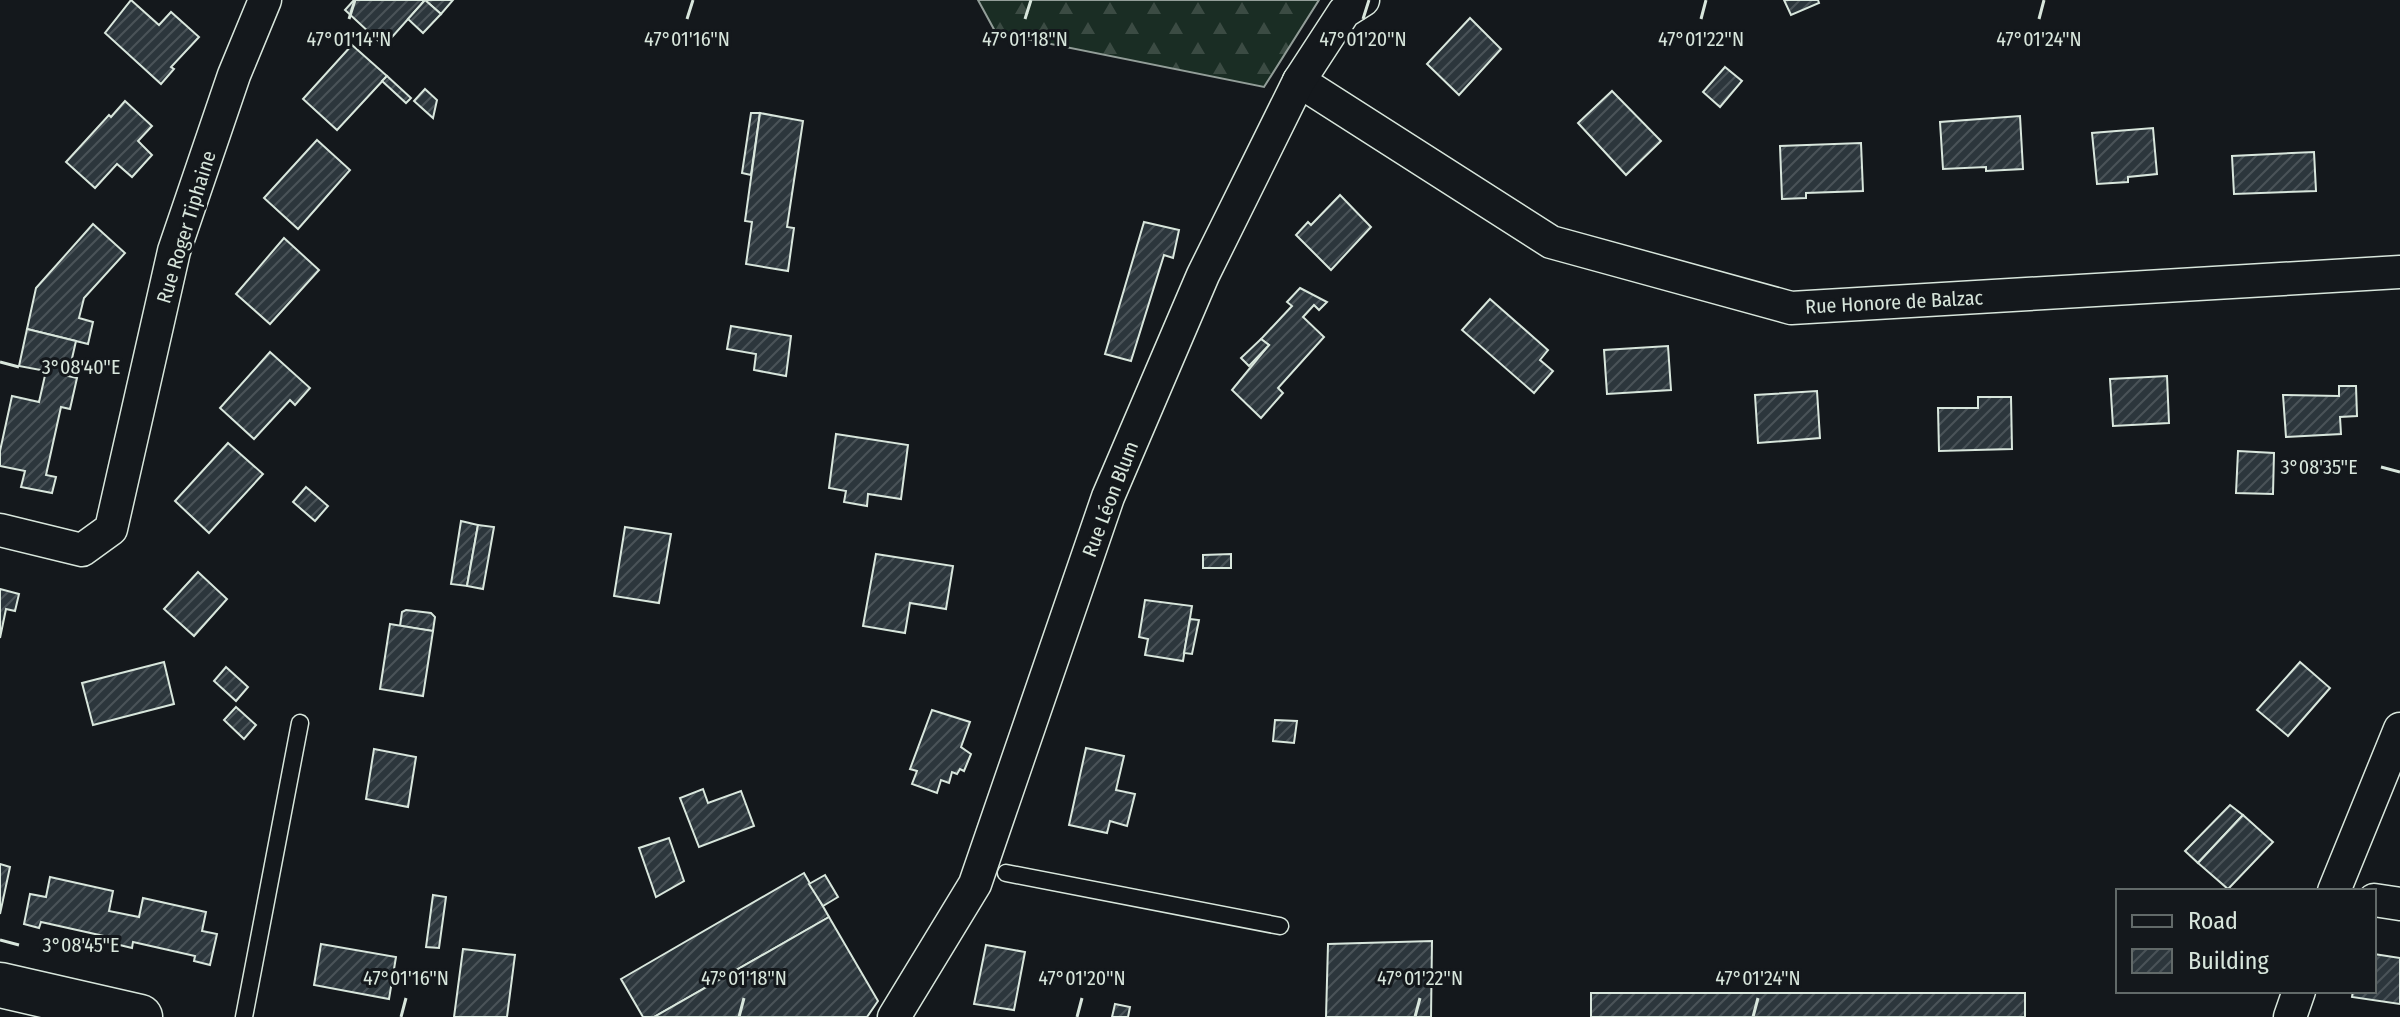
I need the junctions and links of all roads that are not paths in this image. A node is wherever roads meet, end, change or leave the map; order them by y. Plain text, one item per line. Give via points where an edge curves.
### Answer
1 (265, 0) edge
2 (1363, 0) edge
3 (1299, 81) junction
4 (2400, 272) edge
5 (0, 530) edge
6 (300, 723) dead end
7 (2400, 729) edge
8 (1006, 873) dead end
9 (2335, 889) edge
10 (2376, 900) edge
11 (2400, 904) edge
12 (1280, 926) dead end
13 (0, 985) edge
14 (2298, 993) edge
15 (140, 1017) edge
16 (244, 1017) edge
17 (894, 1017) edge
18 (2290, 1017) edge

1 - 5 street, Rue Roger Tiphaine via 174,251 111,529 82,550
2 - 3 street, Rue Léon Blum via 1344,12
3 - 4 street, Rue Honore de Balzac via 1551,242 1791,308
3 - 17 street, Rue Léon Blum via 1203,275 1108,497 975,884
6 - 16 lane
7 - 9 street
8 - 12 lane
10 - 11 street
13 - 15 street
14 - 18 street

